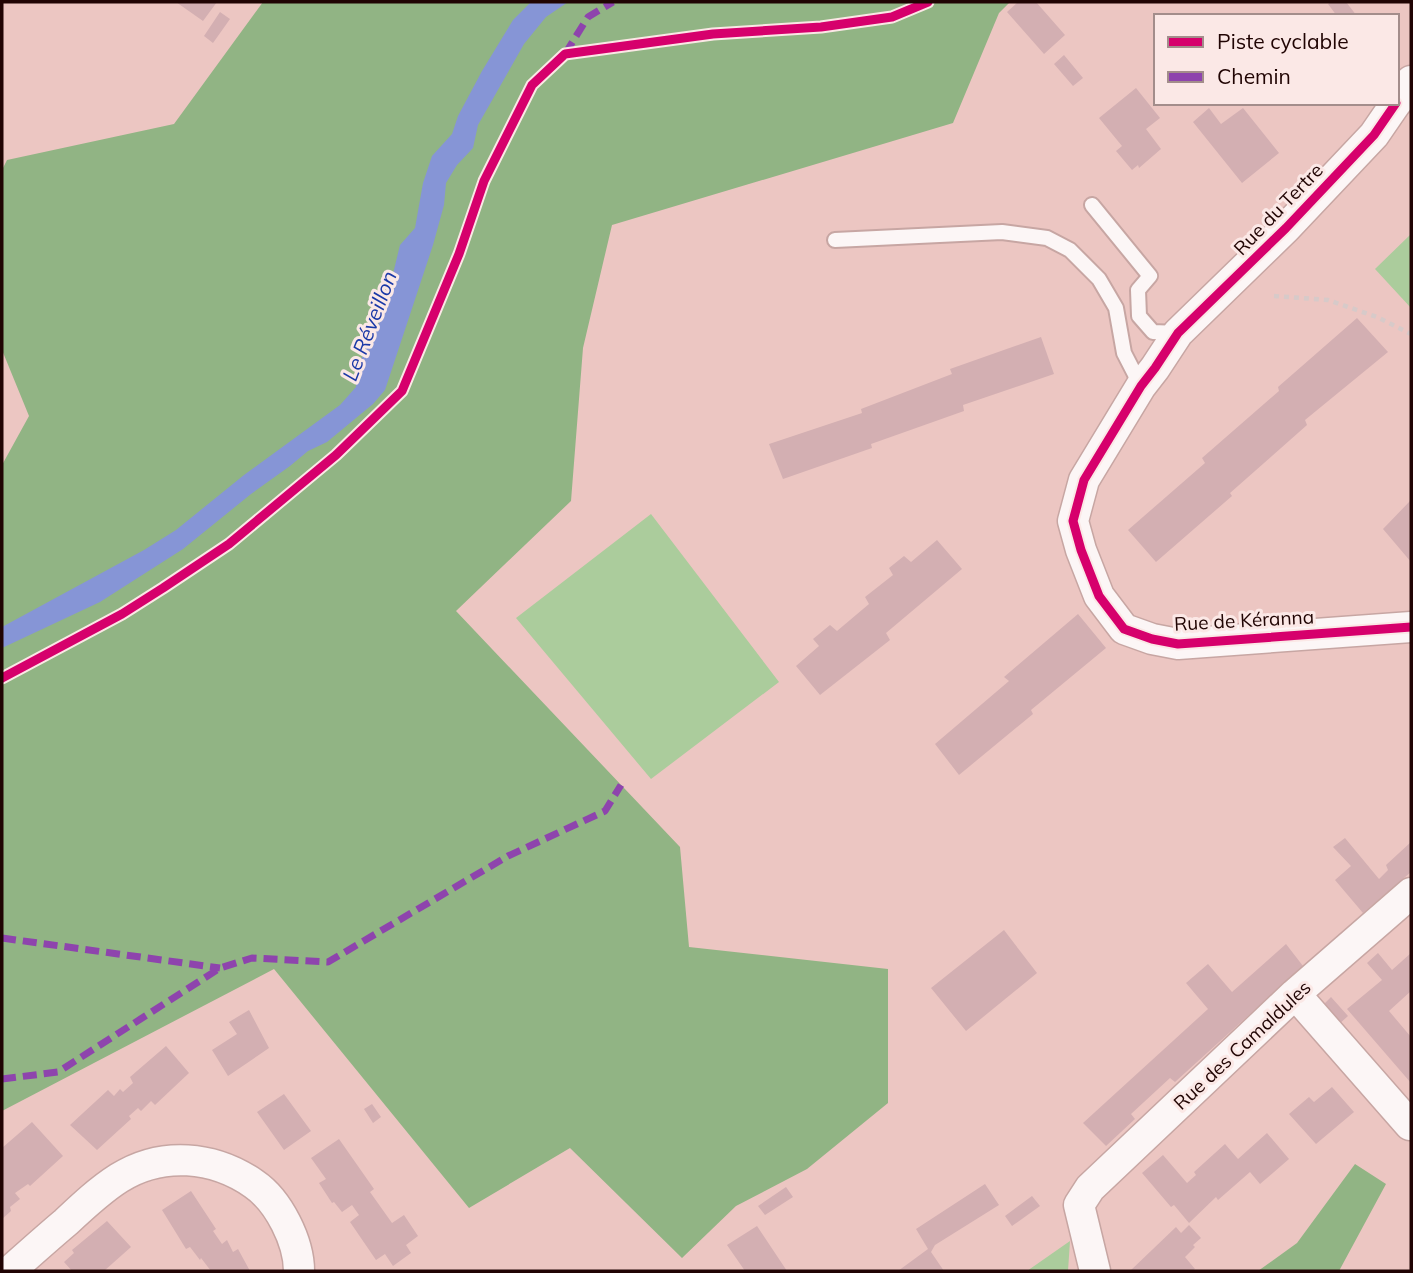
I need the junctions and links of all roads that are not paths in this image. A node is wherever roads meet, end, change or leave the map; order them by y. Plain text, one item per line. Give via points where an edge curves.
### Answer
1 (1411, 81) edge
2 (1399, 99) edge
3 (1395, 105) edge
4 (1092, 205) dead end
5 (835, 240) dead end
6 (1178, 332) junction
7 (1141, 386) junction
8 (1411, 627) edge
9 (1411, 893) edge
10 (1295, 994) junction
11 (1410, 1125) edge
12 (10, 1271) edge
13 (299, 1271) edge
14 (1095, 1271) edge

1 - 2 street, Rue du Tertre
3 - 6 street, Rue du Tertre via 1374,135 1286,229
4 - 6 lane via 1150,276 1138,290 1139,316 1153,332
5 - 7 lane via 1002,232 1047,238 1070,250 1100,279 1116,308 1124,353
6 - 7 street, Rue de Kéranna
7 - 8 street, Rue de Kéranna via 1084,480 1073,521 1099,596 1124,629 1178,644
9 - 10 street, Rue des Camaldules
10 - 11 street
10 - 14 street, Rue des Camaldules via 1090,1188 1079,1205
12 - 13 street via 122,1176 150,1164 181,1159 215,1163 265,1191 293,1239

